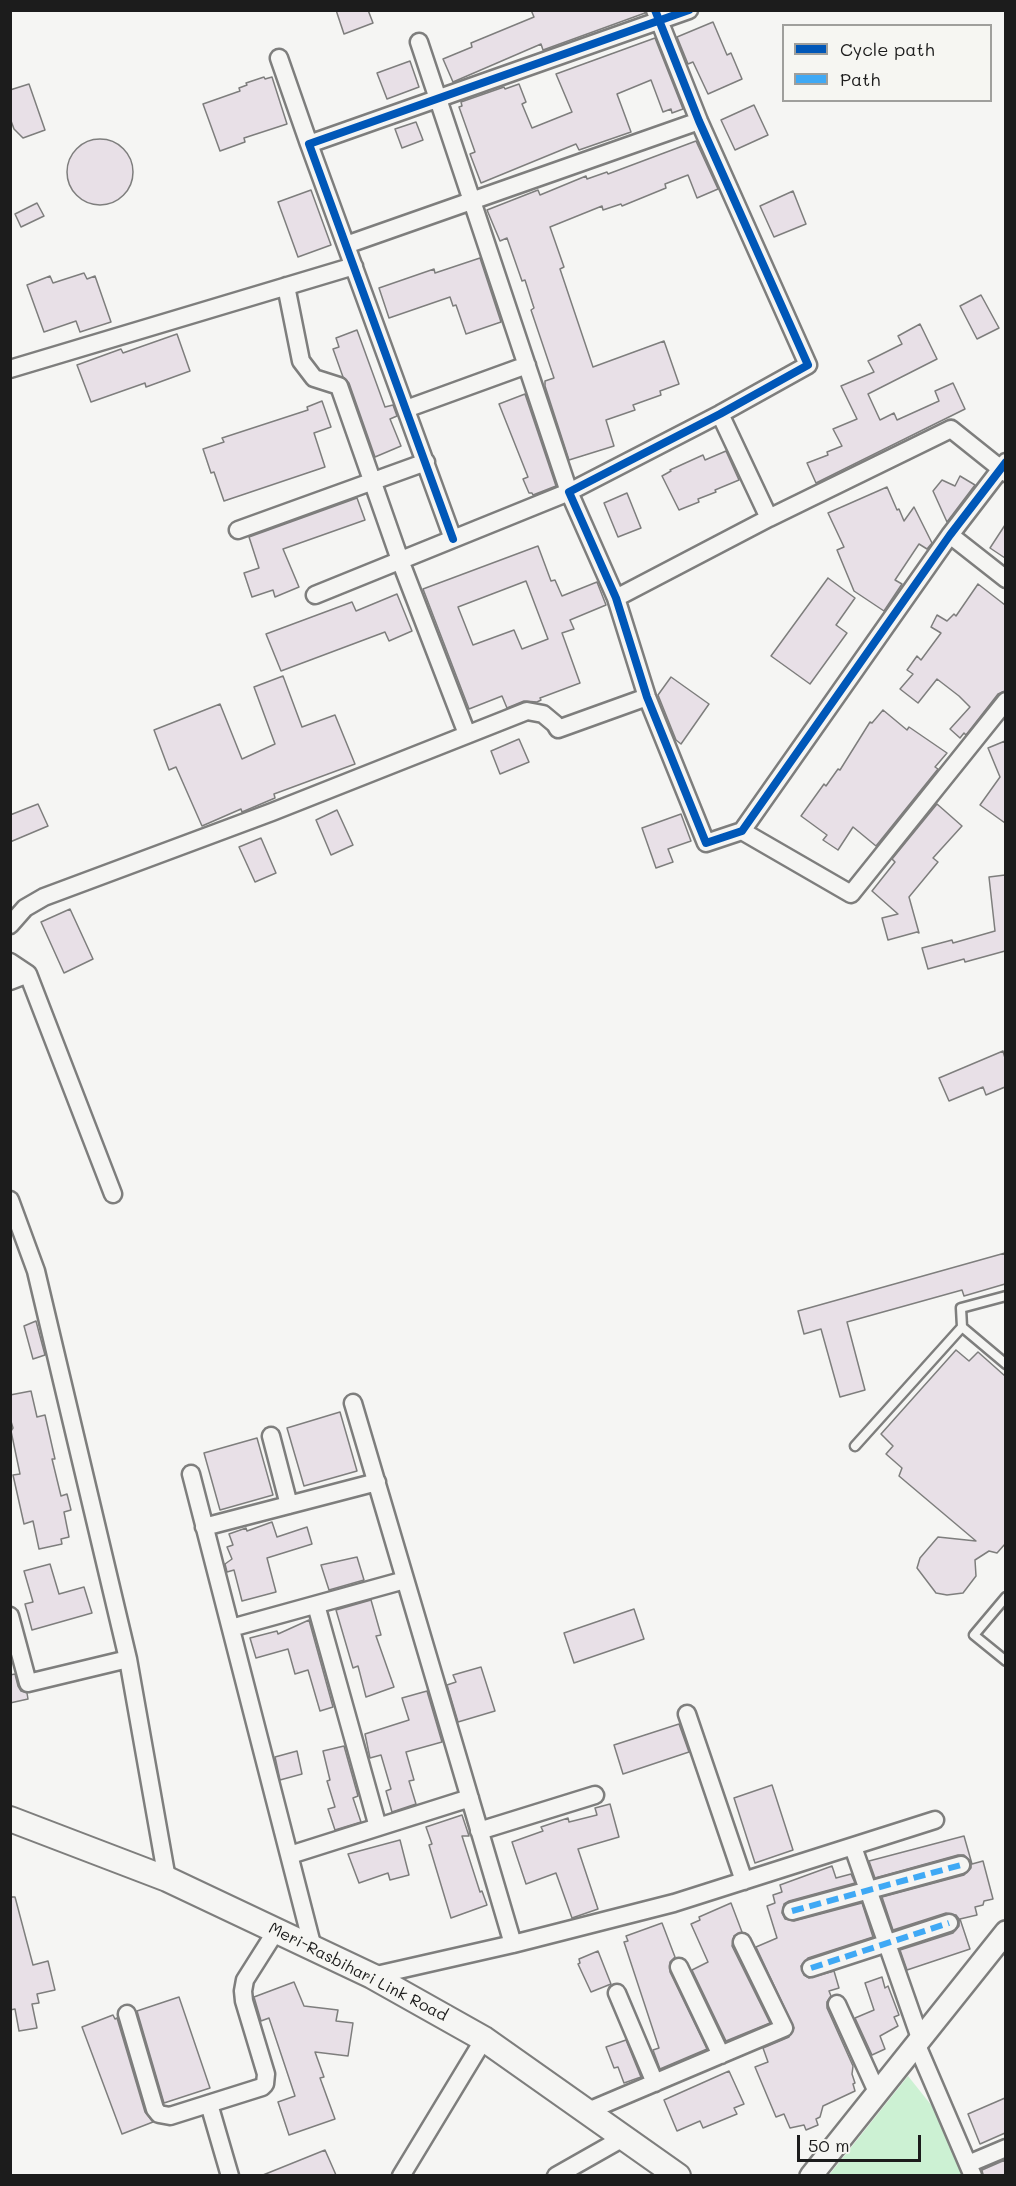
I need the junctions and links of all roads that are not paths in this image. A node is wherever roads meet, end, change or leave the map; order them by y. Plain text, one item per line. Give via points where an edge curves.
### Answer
1 (689, 10) edge
2 (657, 16) edge
3 (419, 42) dead end
4 (279, 58) dead end
5 (437, 99) junction
6 (699, 121) junction
7 (309, 144) junction
8 (473, 201) junction
9 (346, 245) junction
10 (354, 266) junction
11 (286, 286) junction
12 (527, 365) junction
13 (10, 369) edge
14 (406, 409) junction
15 (720, 414) junction
16 (426, 462) junction
17 (1004, 468) edge
18 (373, 482) junction
19 (569, 492) junction
20 (769, 518) junction
21 (238, 530) dead end
22 (950, 535) junction
23 (453, 539) junction
24 (400, 560) junction
25 (1005, 579) edge
26 (315, 596) dead end
27 (616, 598) junction
28 (647, 697) junction
29 (1005, 701) edge
30 (467, 734) junction
31 (742, 831) junction
32 (10, 925) edge
33 (10, 962) edge
34 (28, 974) junction
35 (10, 981) edge
36 (113, 1194) dead end
37 (10, 1200) edge
38 (1005, 1296) edge
39 (962, 1327) junction
40 (1005, 1364) edge
41 (353, 1403) dead end
42 (271, 1436) dead end
43 (855, 1446) dead end
44 (191, 1474) dead end
45 (376, 1482) junction
46 (290, 1504) junction
47 (204, 1527) junction
48 (405, 1580) junction
49 (1005, 1597) edge
50 (316, 1605) junction
51 (10, 1616) edge
52 (231, 1628) junction
53 (128, 1659) junction
54 (1005, 1661) edge
55 (687, 1714) dead end
56 (595, 1795) dead end
57 (470, 1798) junction
58 (10, 1819) edge
59 (935, 1820) dead end
60 (378, 1827) junction
61 (479, 1831) junction
62 (853, 1847) junction
63 (290, 1856) junction
64 (962, 1865) dead end
65 (167, 1879) junction
66 (744, 1881) junction
67 (868, 1890) junction
68 (792, 1911) dead end
69 (950, 1923) dead end
70 (276, 1931) junction
71 (1005, 1932) edge
72 (742, 1942) dead end
73 (886, 1943) junction
74 (513, 1944) junction
75 (313, 1948) junction
76 (679, 1966) dead end
77 (811, 1968) dead end
78 (372, 1976) junction
79 (617, 1993) dead end
80 (837, 2004) dead end
81 (128, 2014) dead end
82 (484, 2039) junction
83 (918, 2041) junction
84 (721, 2055) junction
85 (655, 2083) junction
86 (877, 2092) junction
87 (209, 2104) junction
88 (588, 2111) junction
89 (623, 2138) junction
90 (1005, 2148) edge
91 (970, 2170) edge
92 (230, 2175) edge
93 (401, 2175) edge
94 (556, 2175) edge
95 (678, 2175) edge
96 (811, 2175) edge

1 - 2 street
2 - 5 street
2 - 6 street
3 - 5 street
4 - 7 street
5 - 7 street
5 - 8 street
6 - 8 street
6 - 15 street via 808,365
7 - 9 street
8 - 9 street
8 - 12 street
9 - 10 street
10 - 11 street
10 - 14 street
11 - 13 street
11 - 18 street via 301,361 314,378 339,386
12 - 14 street
12 - 19 street
14 - 16 street
15 - 19 street
15 - 20 street
16 - 18 street
16 - 23 street
17 - 20 street via 951,429
17 - 22 street
18 - 21 street
18 - 24 street
19 - 23 street
19 - 27 street
20 - 27 street
22 - 25 street
22 - 31 street
23 - 24 street
24 - 26 street
24 - 30 street
27 - 28 street
28 - 30 street via 558,729 543,714 527,711
28 - 31 street via 706,843
29 - 31 street via 851,894
30 - 32 street via 44,897 25,908
33 - 34 street
34 - 35 street
34 - 36 street
37 - 53 street via 36,1271
38 - 39 lane via 961,1308
39 - 40 lane
39 - 43 lane
41 - 45 street
42 - 46 street
44 - 47 street
45 - 46 street
45 - 48 street
46 - 47 street
47 - 52 street
48 - 50 street
48 - 57 street
49 - 54 lane via 974,1635
50 - 52 street
50 - 60 street
51 - 53 street via 28,1683
52 - 63 street
53 - 65 street
55 - 66 street
56 - 61 street
57 - 60 street
57 - 61 street
58 - 65 main road, Meri-Rasbihari Link Road
59 - 62 street
60 - 63 street
61 - 74 street
62 - 66 street
62 - 67 street
63 - 75 street
64 - 67 street
65 - 70 main road, Meri-Rasbihari Link Road
66 - 74 street
67 - 68 street
67 - 73 street
69 - 73 street
70 - 75 main road, Meri-Rasbihari Link Road
70 - 87 street via 245,1980 243,1991 266,2074 265,2084
71 - 83 street
72 - 84 street via 784,2028
73 - 77 street
73 - 83 street
74 - 78 street
75 - 78 main road, Meri-Rasbihari Link Road
76 - 84 street
78 - 82 main road, Meri-Rasbihari Link Road
79 - 85 street
80 - 86 street
81 - 87 street via 154,2109 170,2116
82 - 88 main road, Meri-Rasbihari Link Road
82 - 93 street
83 - 86 street
83 - 91 street
84 - 85 street
85 - 88 street
86 - 96 street
87 - 92 street
88 - 89 main road, Meri-Rasbihari Link Road
89 - 94 street
89 - 95 main road, Meri-Rasbihari Link Road
90 - 91 street

